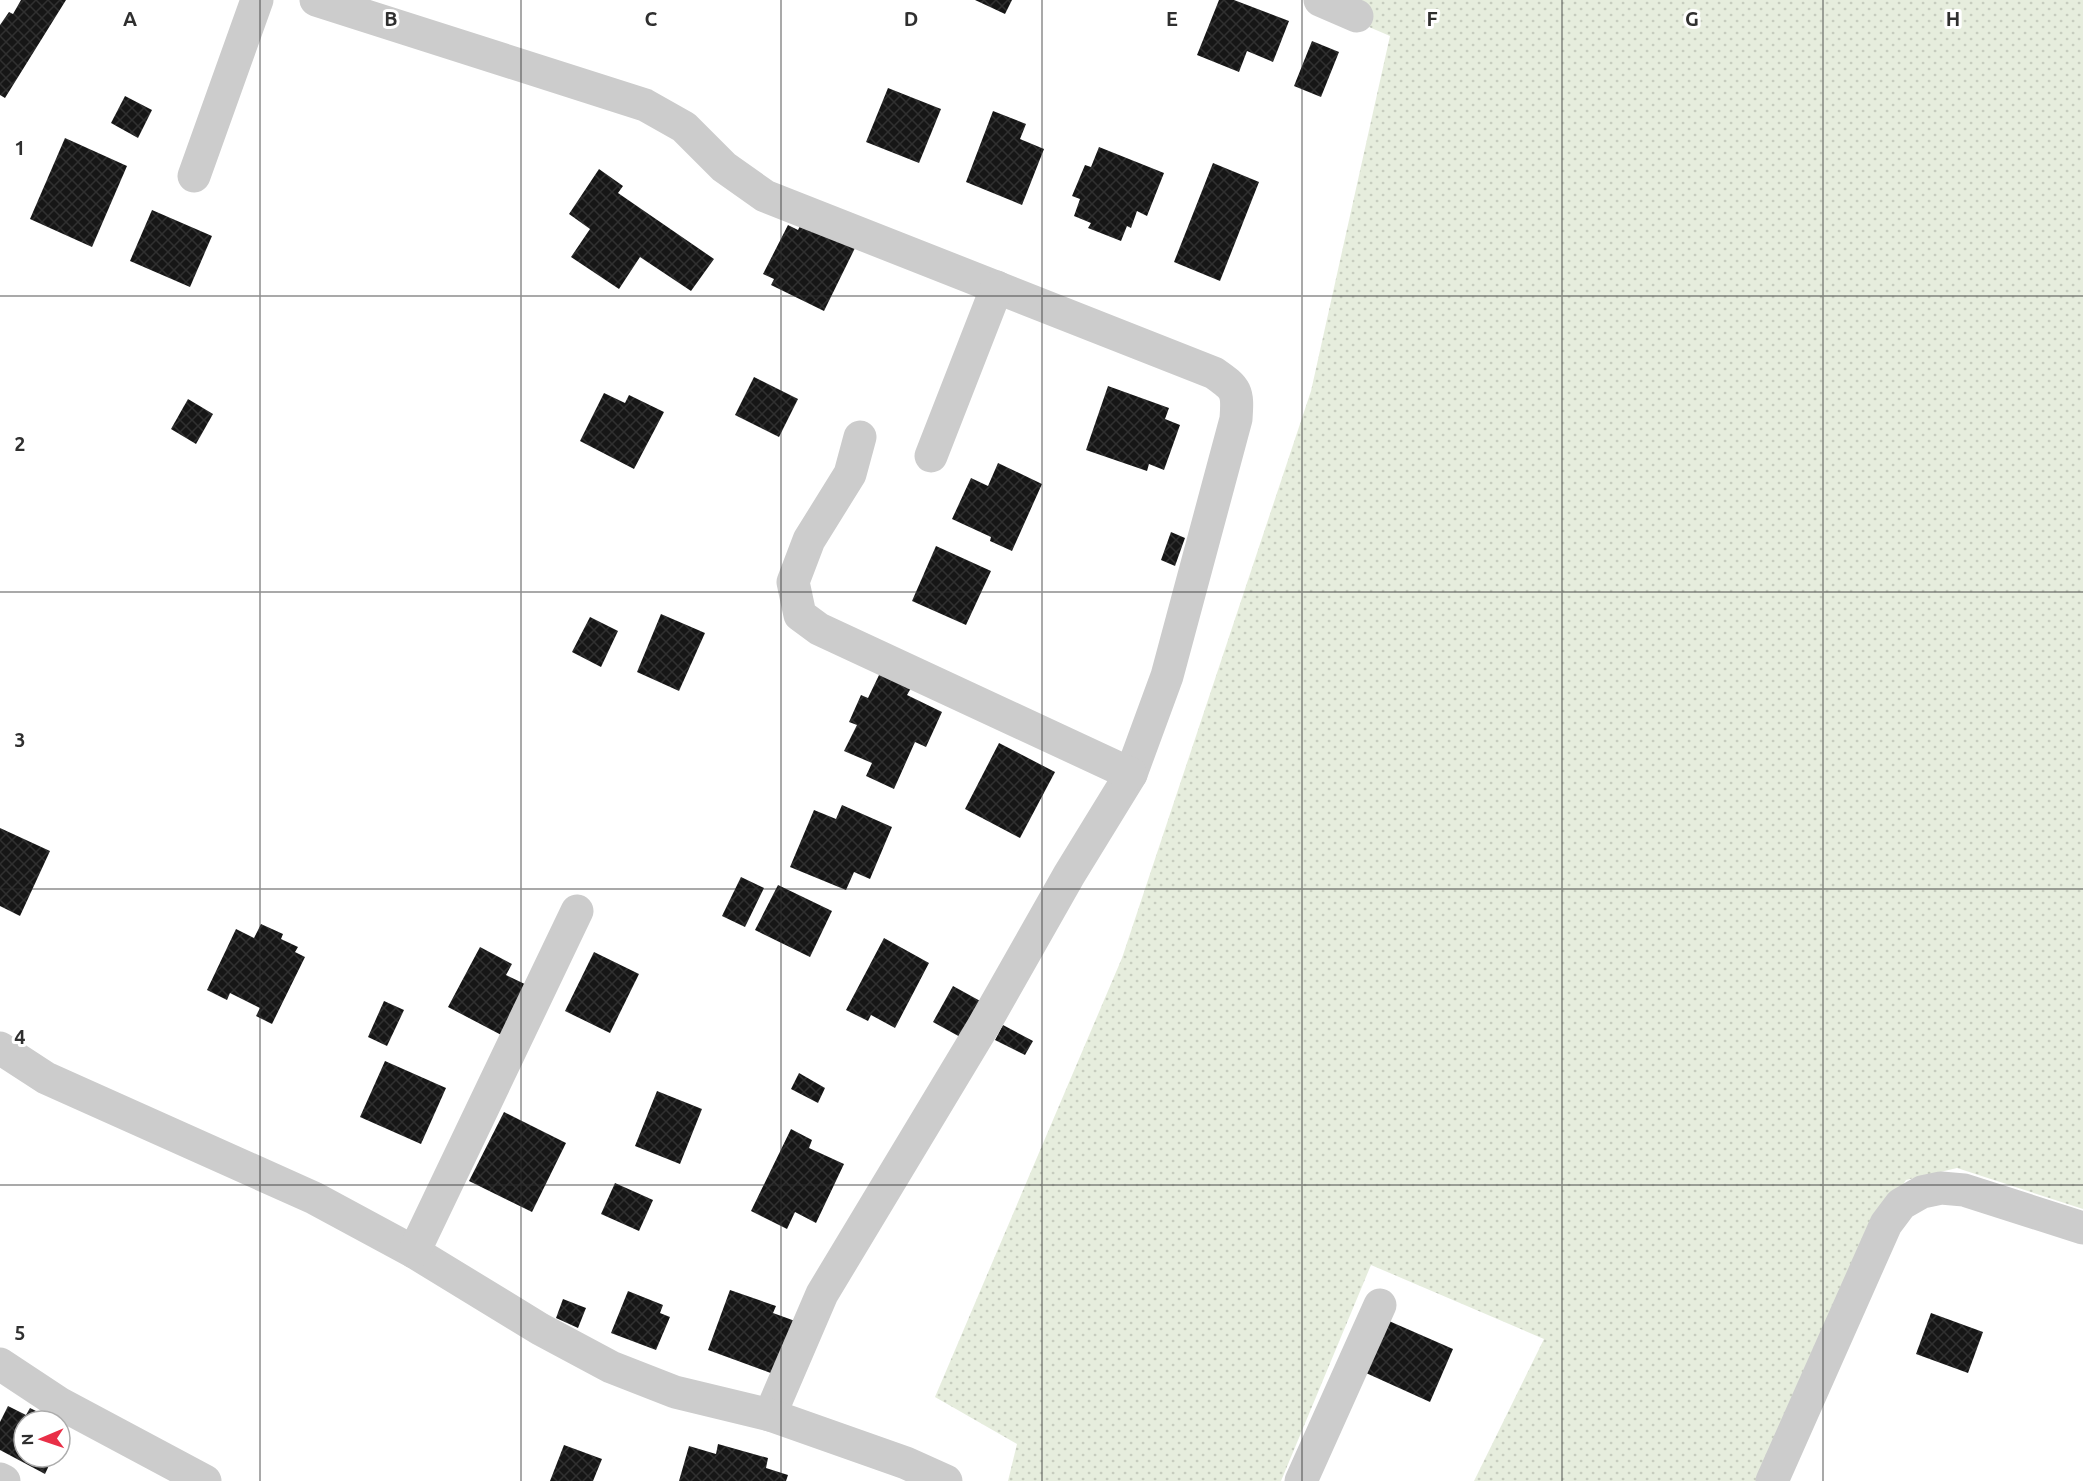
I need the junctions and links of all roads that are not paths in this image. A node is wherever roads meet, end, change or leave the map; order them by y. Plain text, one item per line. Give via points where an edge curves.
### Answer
1 (257, 0) edge
2 (316, 0) edge
3 (1320, 0) edge
4 (1356, 16) dead end
5 (194, 176) dead end
6 (997, 288) junction
7 (860, 437) dead end
8 (931, 456) dead end
9 (1131, 774) junction
10 (577, 911) dead end
11 (0, 1048) edge
12 (2083, 1228) edge
13 (414, 1252) junction
14 (1380, 1305) dead end
15 (0, 1364) edge
16 (770, 1415) junction
17 (0, 1479) edge
18 (4, 1481) edge
19 (205, 1481) edge
20 (946, 1481) edge
21 (1301, 1481) edge
22 (1772, 1481) edge

1 - 5 street
2 - 6 street via 645,105 684,127 724,167 765,196
3 - 4 street
6 - 8 street
6 - 9 street via 1214,373 1233,386 1238,400 1167,676
7 - 9 street via 850,474 809,540 794,582 801,615 819,629
9 - 16 street via 822,1294
10 - 13 street
11 - 13 street via 46,1078 314,1198
12 - 22 street via 1964,1190 1941,1188 1922,1192 1900,1204 1886,1224
13 - 16 street via 611,1367 675,1392
14 - 21 street
15 - 19 street via 59,1403
16 - 20 street
17 - 18 street

